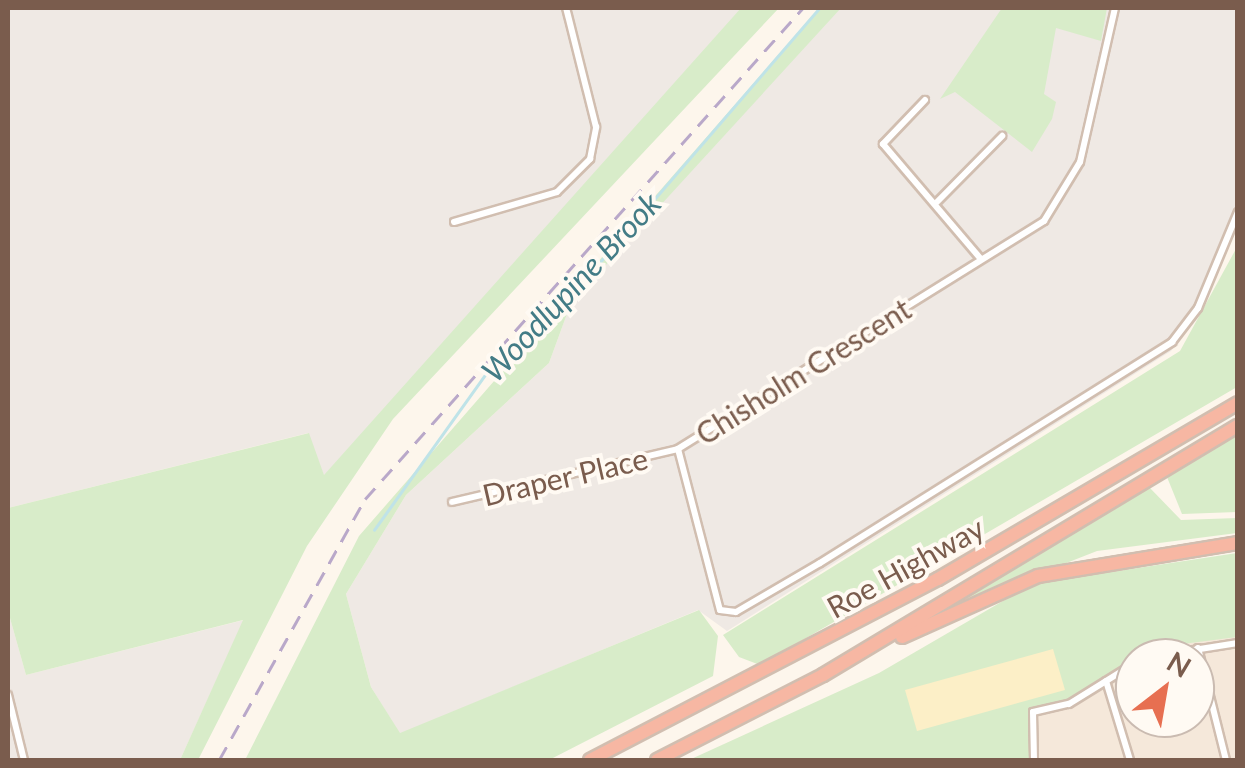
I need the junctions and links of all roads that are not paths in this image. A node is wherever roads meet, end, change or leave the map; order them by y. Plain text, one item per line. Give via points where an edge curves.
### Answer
1 (566, 8) edge
2 (1115, 8) edge
3 (925, 100) dead end
4 (1002, 136) dead end
5 (937, 202) junction
6 (1238, 212) edge
7 (454, 222) dead end
8 (981, 259) junction
9 (1238, 401) edge
10 (1238, 426) edge
11 (678, 449) junction
12 (452, 502) dead end
13 (1238, 544) edge
14 (823, 675) junction
15 (1115, 675) edge
16 (1106, 681) junction
17 (8, 694) edge
18 (1215, 716) edge
19 (24, 760) edge
20 (590, 760) edge
21 (657, 760) edge
22 (1034, 760) edge
23 (1130, 760) edge
24 (1226, 760) edge

1 - 7 street via 596,127 590,159 557,192
2 - 8 street, Chisholm Crescent via 1080,162 1044,221
3 - 5 street via 884,144
4 - 5 street
5 - 8 street
6 - 11 street, Chisholm Crescent via 1198,308 1172,342 731,614 716,604
8 - 11 street, Chisholm Crescent
9 - 20 highway, Roe Highway via 870,616
10 - 14 highway, Roe Highway
11 - 12 street, Draper Place
13 - 14 highway via 1038,576
14 - 21 highway, Roe Highway
15 - 16 street
16 - 22 street via 1033,712
16 - 23 street
17 - 19 street
18 - 24 street

